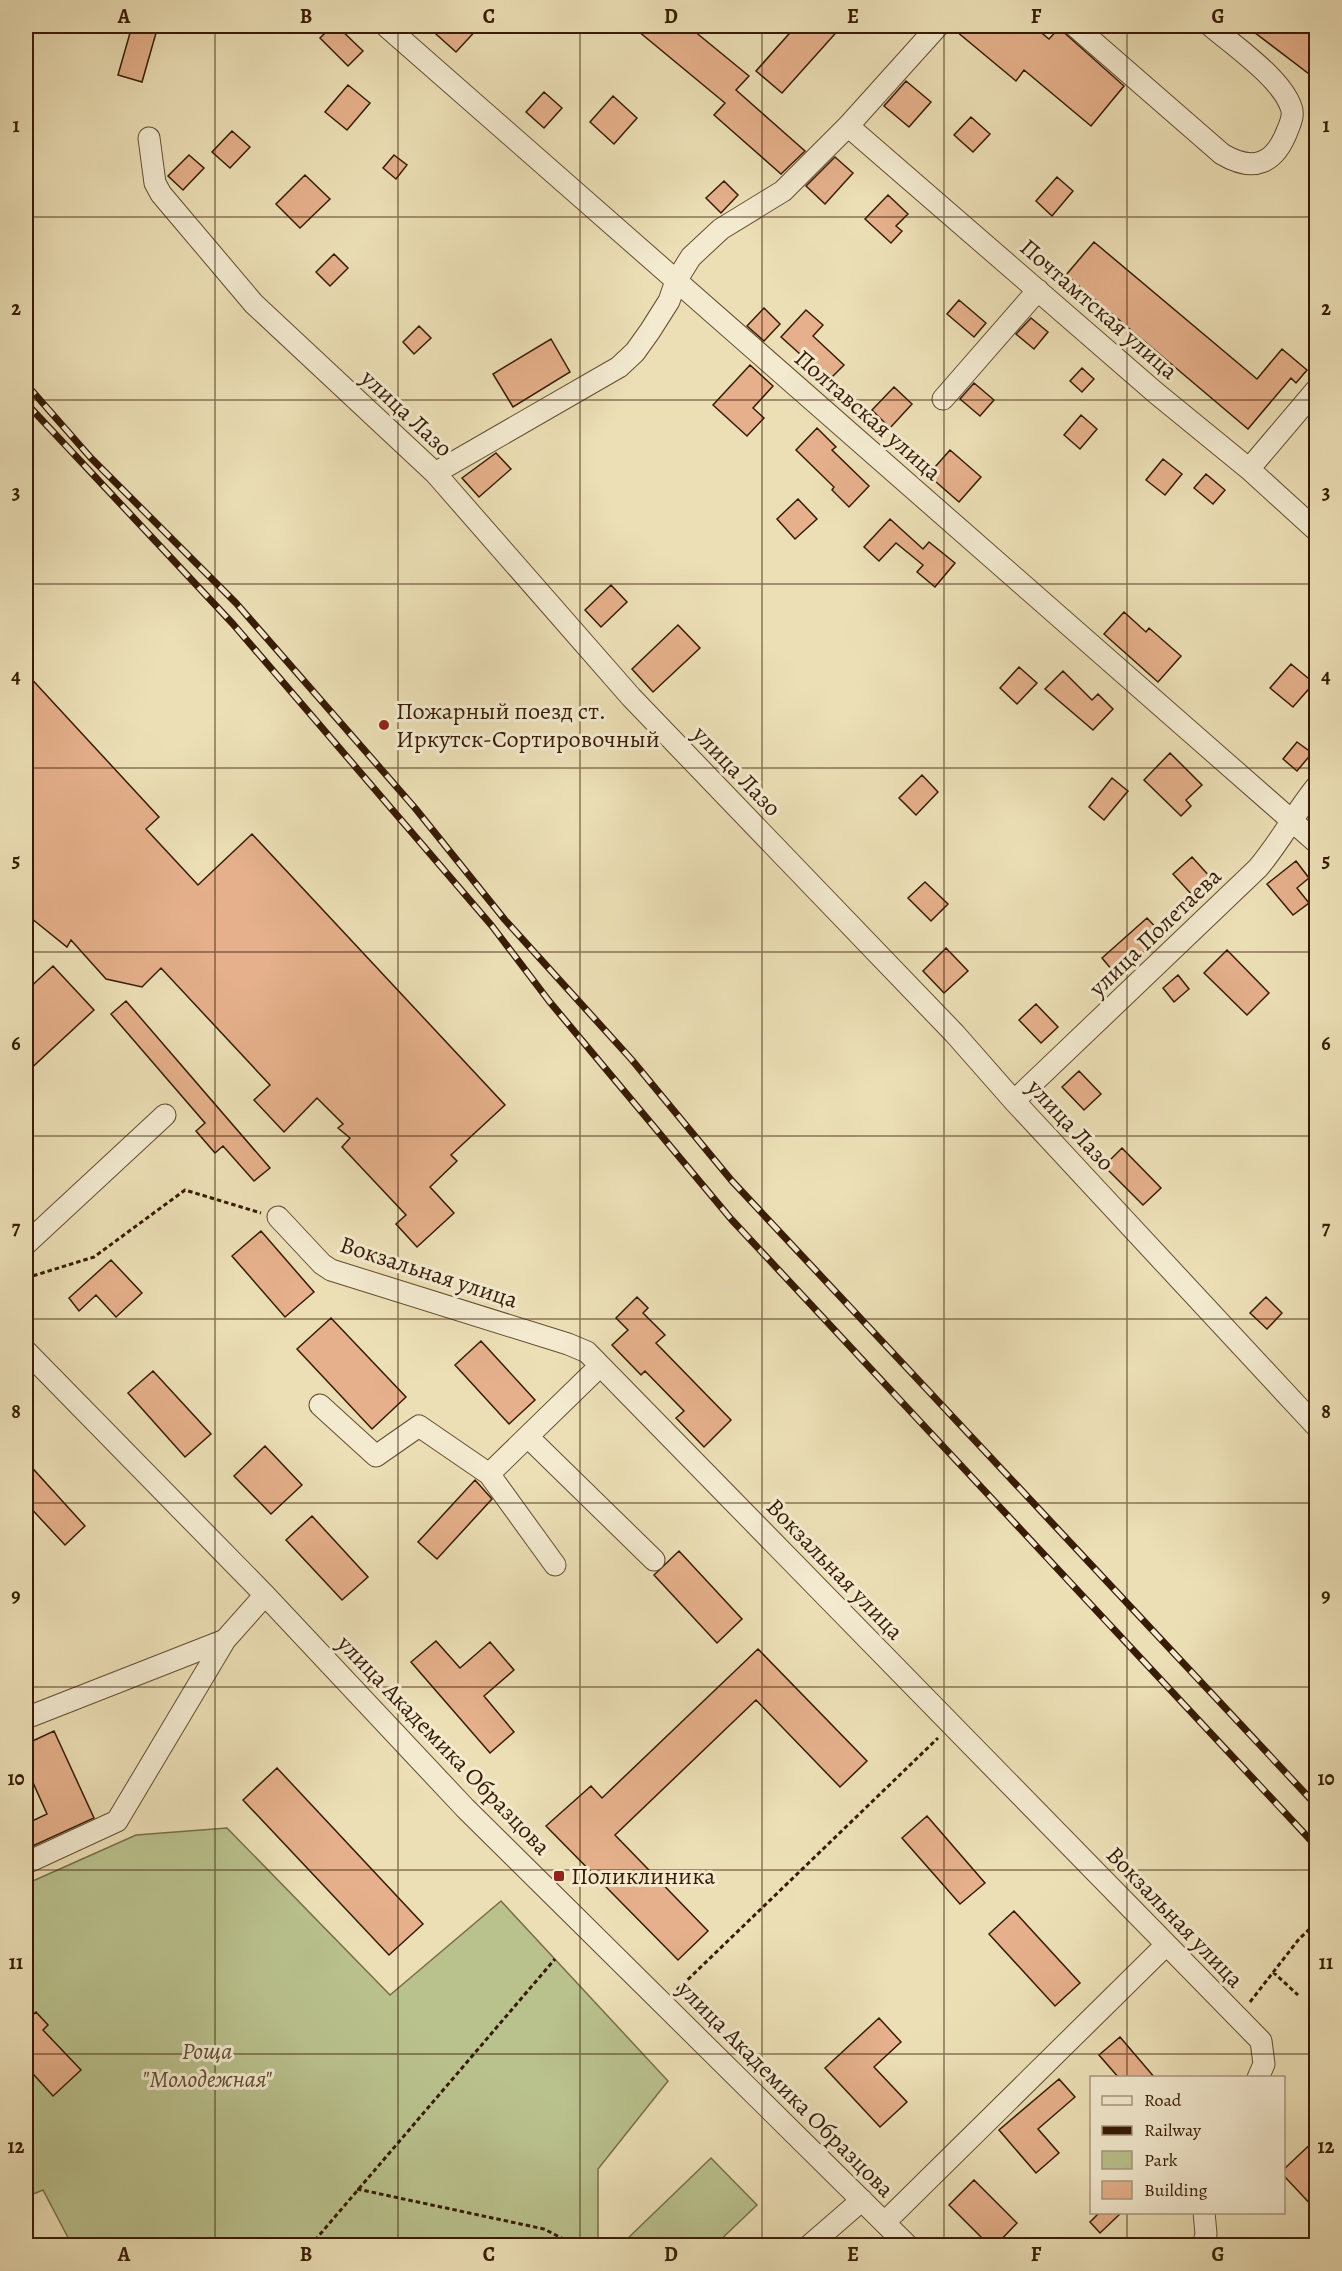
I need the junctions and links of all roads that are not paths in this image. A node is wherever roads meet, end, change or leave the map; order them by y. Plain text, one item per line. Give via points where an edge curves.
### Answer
1 (386, 26) edge
2 (938, 26) edge
3 (1075, 26) edge
4 (1211, 26) edge
5 (848, 126) junction
6 (149, 138) dead end
7 (676, 281) junction
8 (1038, 290) junction
9 (1317, 390) edge
10 (943, 399) dead end
11 (1249, 470) junction
12 (435, 473) junction
13 (1317, 531) edge
14 (1317, 787) edge
15 (1291, 819) junction
16 (1317, 842) edge
17 (1014, 1101) junction
18 (165, 1115) dead end
19 (278, 1217) road end
20 (26, 1244) edge
21 (26, 1351) edge
22 (600, 1366) junction
23 (320, 1405) dead end
24 (1317, 1426) edge
25 (528, 1437) junction
26 (489, 1474) junction
27 (654, 1560) dead end
28 (555, 1565) dead end
29 (265, 1595) junction
30 (225, 1640) junction
31 (26, 1718) edge
32 (26, 1863) edge
33 (1167, 1945) junction
34 (1259, 2076) edge
35 (862, 2200) junction
36 (1204, 2214) edge
37 (885, 2222) junction
38 (809, 2246) edge
39 (908, 2246) edge
40 (1203, 2246) edge

1 - 7 street, Полтавская улица
2 - 5 street
3 - 4 street via 1222,154 1239,164 1259,164 1274,155 1284,140 1292,108 1278,85
5 - 7 street via 783,191 706,243 685,263
5 - 8 street, Почтамтская улица
6 - 12 street, улица Лазо via 155,183 161,194 254,304
7 - 12 street via 669,302 650,331 619,367
7 - 15 street, Полтавская улица
8 - 10 street
8 - 11 street, Почтамтская улица
9 - 11 street
11 - 13 street, Почтамтская улица
12 - 17 street, улица Лазо via 631,697
14 - 15 street, улица Полетаева
15 - 16 street, Полтавская улица
15 - 17 street, улица Полетаева via 1279,843 1258,868
17 - 24 street, улица Лазо
18 - 20 street
19 - 22 street, Вокзальная улица via 331,1270 568,1344 587,1352
21 - 29 street, улица Академика Образцова
22 - 25 street
22 - 33 street, Вокзальная улица
23 - 26 street via 376,1456 419,1426
25 - 26 street
25 - 27 street
26 - 28 street
29 - 30 street
29 - 35 street, улица Академика Образцова via 465,1808
30 - 31 street
30 - 32 street via 117,1821
33 - 34 street, Вокзальная улица via 1261,2042 1264,2064
33 - 37 street
35 - 37 street, улица Академика Образцова
35 - 38 street
36 - 40 street
37 - 39 street, улица Академика Образцова

